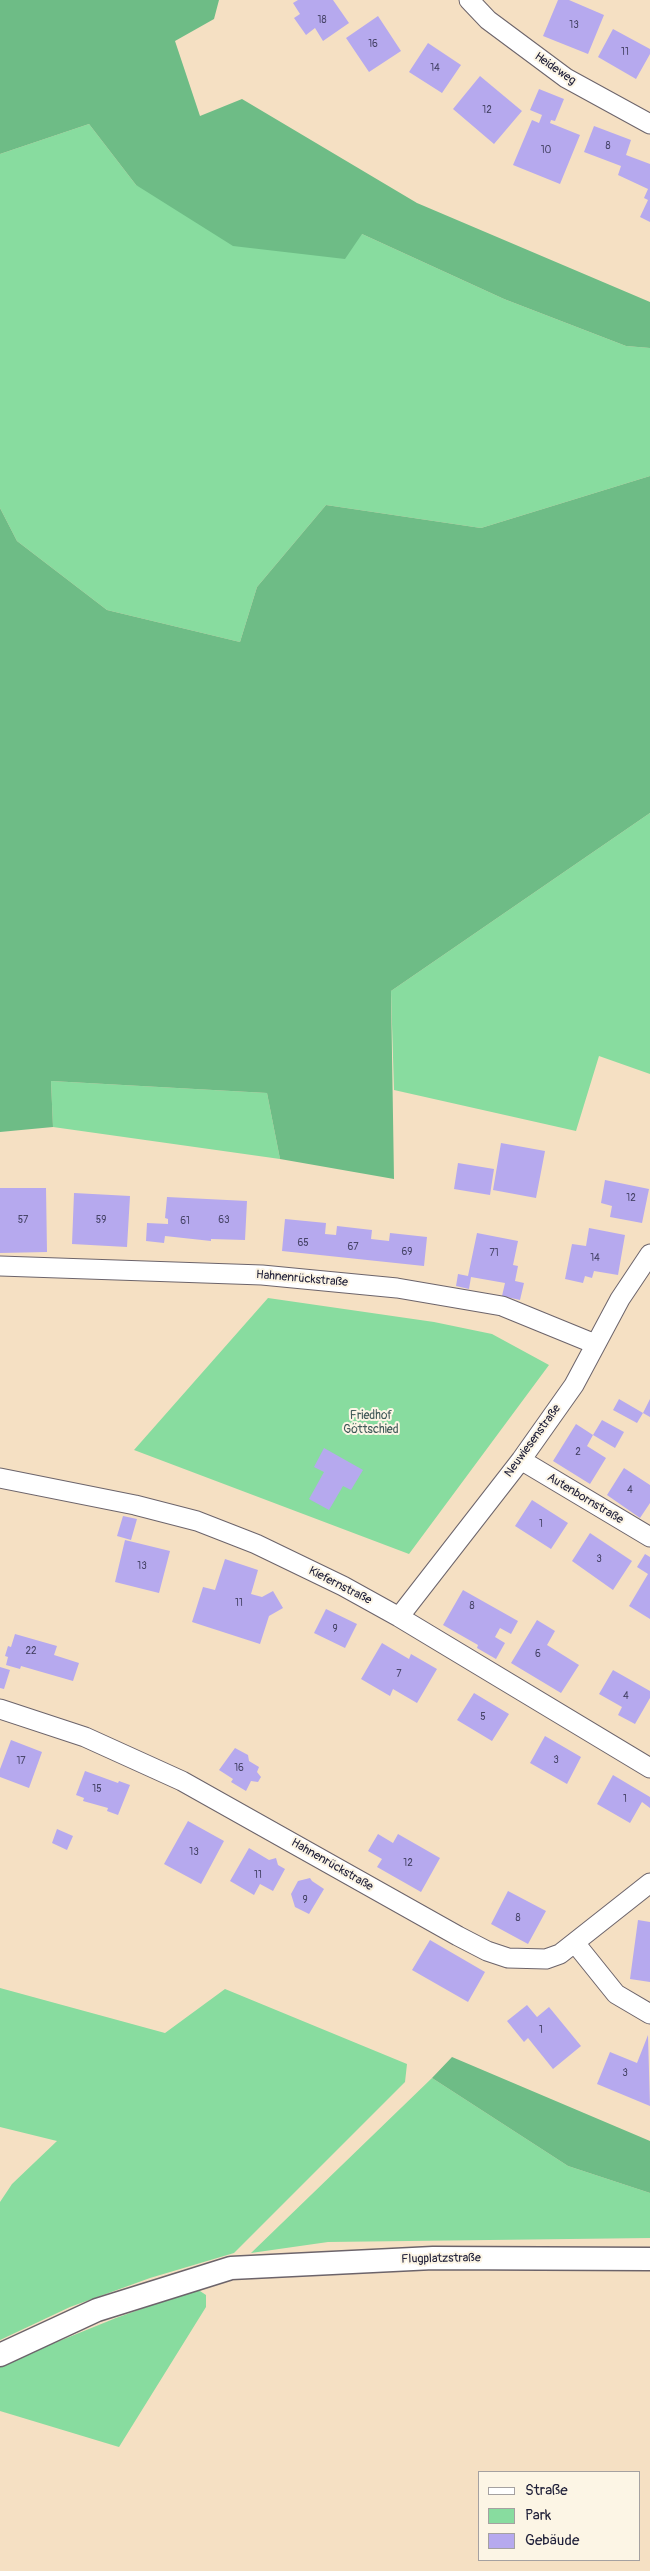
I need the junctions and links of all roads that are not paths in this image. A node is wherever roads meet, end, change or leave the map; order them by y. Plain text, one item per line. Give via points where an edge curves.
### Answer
1 (468, 0) edge
2 (650, 124) edge
3 (650, 1254) edge
4 (0, 1266) edge
5 (595, 1344) junction
6 (521, 1460) junction
7 (0, 1478) edge
8 (650, 1537) edge
9 (399, 1617) junction
10 (0, 1709) edge
11 (650, 1768) edge
12 (650, 1883) edge
13 (575, 1943) junction
14 (650, 2014) edge
15 (650, 2259) edge
16 (0, 2355) edge

1 - 2 street, Heideweg via 488,20 566,78
3 - 5 street, Neuwiesenstraße
4 - 5 street, Hahnenrückstraße via 262,1275 397,1288 502,1306
5 - 6 street, Neuwiesenstraße via 574,1385
6 - 8 street, Autenbornstraße
6 - 9 street, Neuwiesenstraße
7 - 9 street, Kiefernstraße via 197,1521 256,1544
9 - 11 street, Kiefernstraße
10 - 13 street, Hahnenrückstraße via 86,1737 182,1782 487,1951 508,1958 546,1959
12 - 13 street, Hahnenrückstraße
13 - 14 street via 616,1994
15 - 16 street, Flugplatzstraße via 433,2258 231,2268 98,2310

